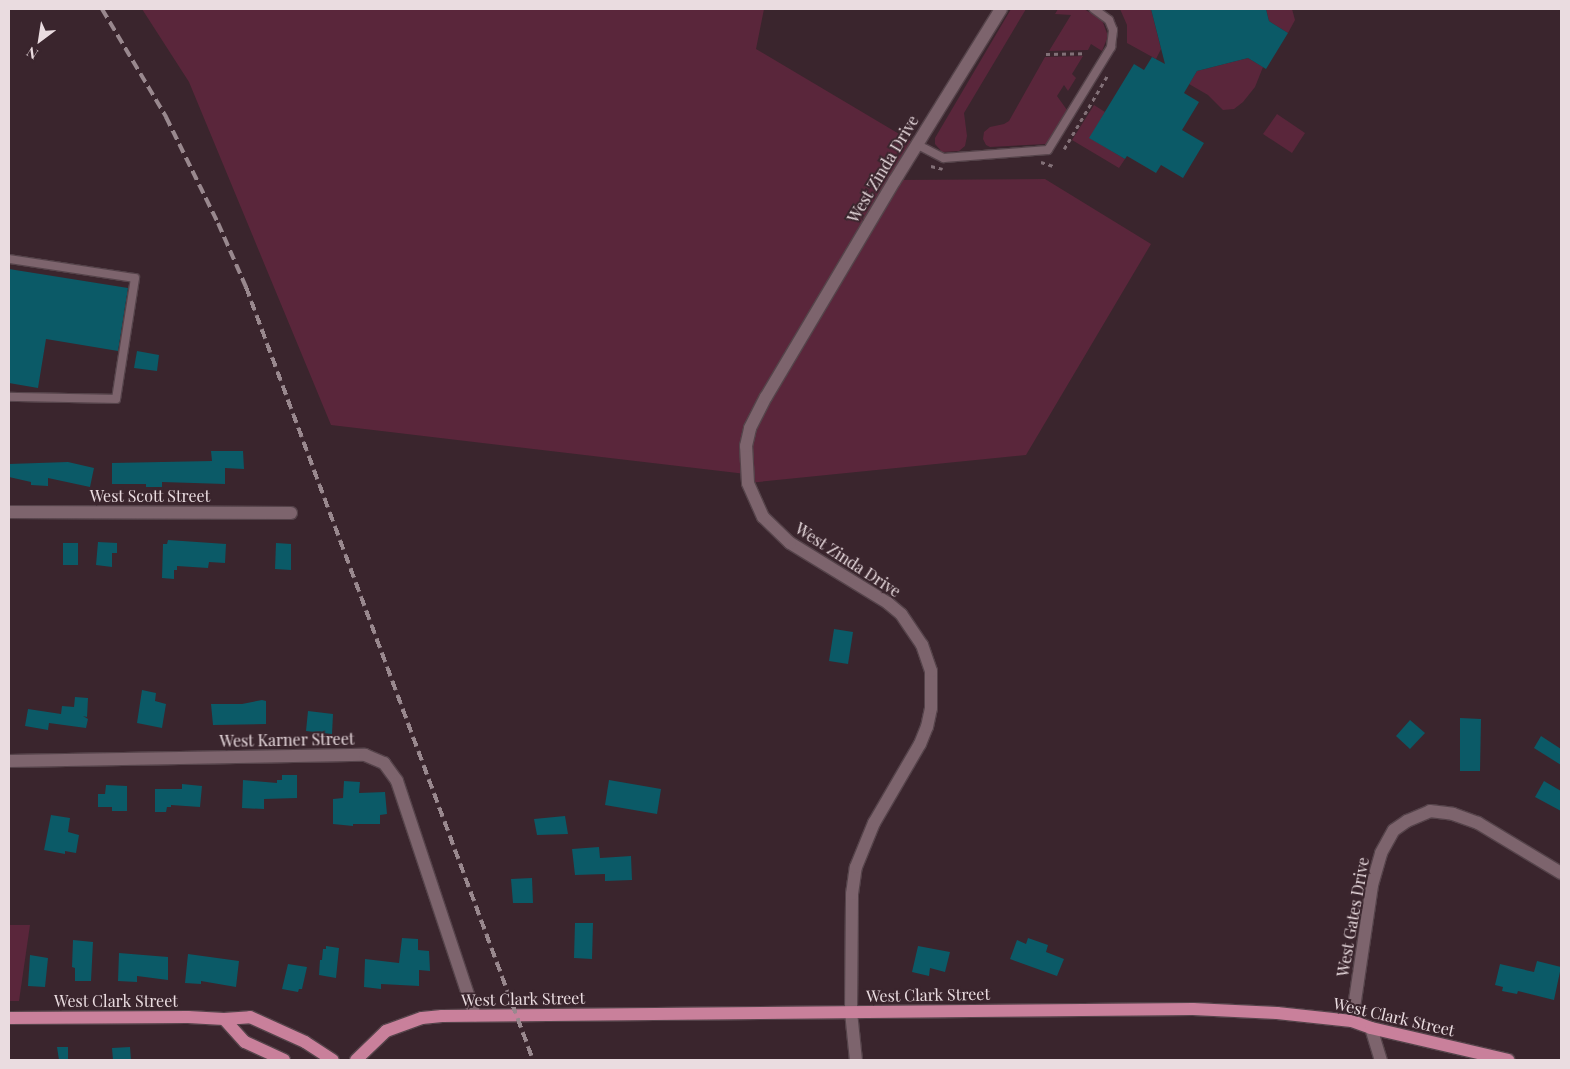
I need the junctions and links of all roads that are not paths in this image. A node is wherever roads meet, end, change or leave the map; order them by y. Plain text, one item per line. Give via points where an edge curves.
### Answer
1 (1001, 9) edge
2 (1094, 9) edge
3 (916, 144) junction
4 (9, 259) edge
5 (9, 397) edge
6 (9, 512) edge
7 (291, 513) dead end
8 (9, 761) edge
9 (1561, 873) edge
10 (851, 1012) junction
11 (475, 1015) junction
12 (9, 1018) edge
13 (224, 1020) junction
14 (1352, 1021) junction
15 (1371, 1028) junction
16 (284, 1060) edge
17 (333, 1060) edge
18 (356, 1060) edge
19 (856, 1060) edge
20 (1381, 1060) edge
21 (1508, 1060) edge

1 - 3 street, West Zinda Drive
2 - 3 lane via 1109,20 1114,40 1048,150 944,158
3 - 10 street, West Zinda Drive via 766,396 750,428 746,446 748,484 763,517 790,543 901,614 922,645 931,671 932,708 927,727 874,823 856,867 852,894
4 - 5 lane via 135,278 116,399
6 - 7 street, West Scott Street
8 - 11 street, West Karner Street via 366,755 384,763 397,781
9 - 14 street, West Gates Drive via 1478,823 1453,814 1430,812 1394,830 1382,853 1372,885
10 - 11 main road, West Clark Street
10 - 14 main road, West Clark Street via 1194,1009
10 - 19 street, West Zinda Drive
11 - 18 main road, West Clark Street via 422,1018 403,1023 386,1031
12 - 13 main road, West Clark Street via 188,1017
13 - 16 main road via 245,1042
13 - 17 main road, West Clark Street via 250,1017 304,1042
14 - 15 main road, West Clark Street
15 - 20 street
15 - 21 main road, West Clark Street

